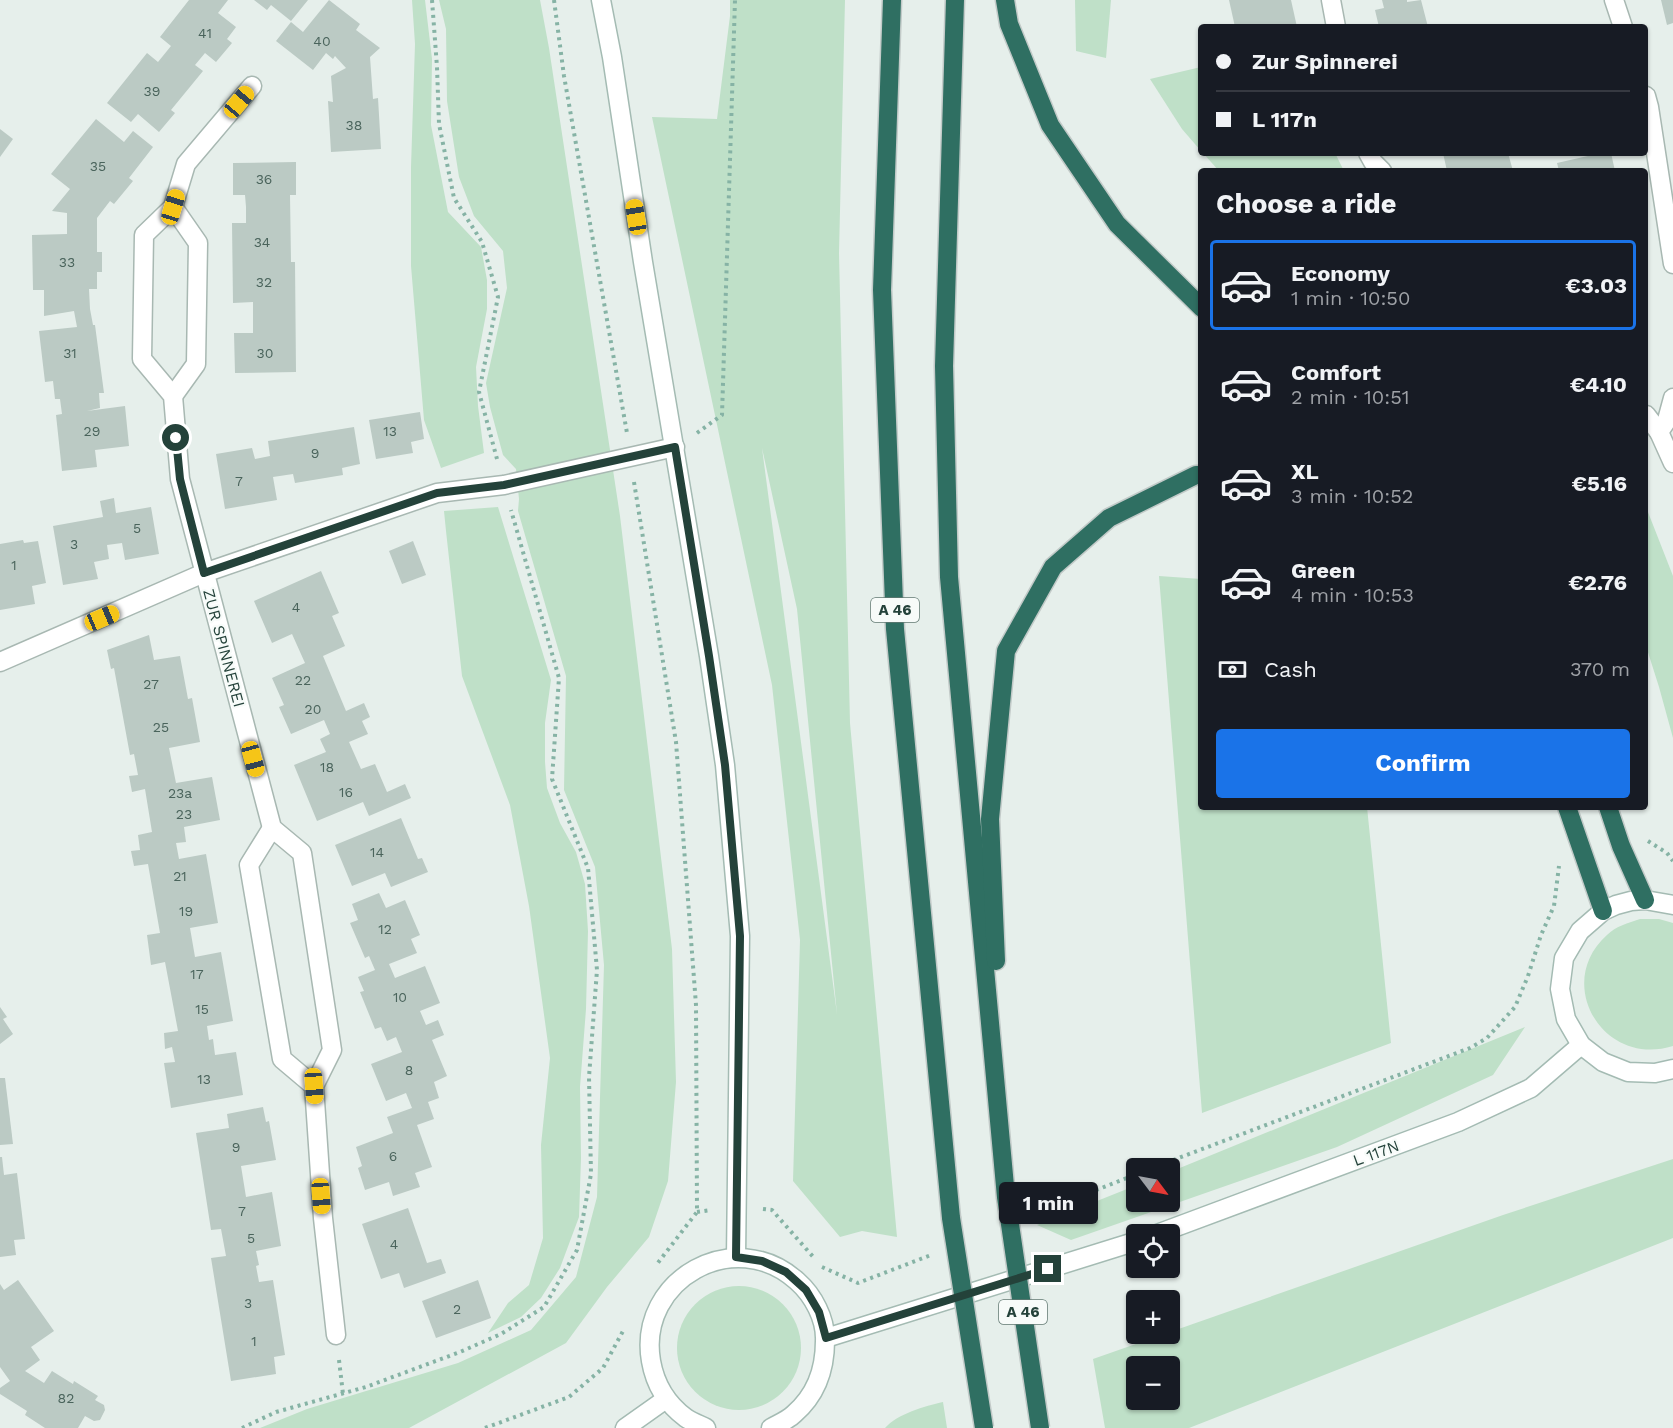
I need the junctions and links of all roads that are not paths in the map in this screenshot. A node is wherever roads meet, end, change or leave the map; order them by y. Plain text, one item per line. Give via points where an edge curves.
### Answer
1 (601, 0) edge
2 (892, 0) edge
3 (955, 0) edge
4 (1005, 0) edge
5 (1331, 0) edge
6 (1614, 0) edge
7 (1335, 24) edge
8 (1622, 24) edge
9 (252, 86) dead end
10 (1648, 103) edge
11 (1370, 156) edge
12 (1379, 168) edge
13 (173, 207) junction
14 (1673, 264) edge
15 (1198, 304) edge
16 (173, 396) junction
17 (1673, 398) edge
18 (1648, 418) edge
19 (1659, 432) junction
20 (675, 447) junction
21 (1673, 463) edge
22 (1198, 475) edge
23 (204, 573) junction
24 (0, 662) edge
25 (1568, 810) edge
26 (1609, 810) edge
27 (272, 828) junction
28 (1645, 900) junction
29 (1673, 905) edge
30 (1604, 911) junction
31 (1581, 1045) junction
32 (1673, 1069) edge
33 (314, 1086) junction
34 (1006, 1197) junction
35 (1180, 1225) edge
36 (1126, 1244) edge
37 (736, 1257) junction
38 (336, 1335) road end
39 (826, 1338) junction
40 (666, 1399) junction
41 (625, 1428) edge
42 (706, 1428) edge
43 (771, 1428) edge
44 (984, 1428) edge
45 (1040, 1428) edge

1 - 20 main road
2 - 44 highway, A 46, bridge via 882,290 895,628 951,1218
3 - 34 highway, A 46 via 944,366 949,577
4 - 15 highway via 1009,24 1050,125 1117,224
5 - 7 main road
6 - 8 main road
9 - 13 main road via 186,164
10 - 14 main road
11 - 12 main road
13 - 16 main road via 198,243 196,364
13 - 16 main road via 144,235 142,348 142,359
16 - 23 main road, ZUR SPINNEREI via 180,479
17 - 19 main road
18 - 19 main road
19 - 21 main road
20 - 23 main road via 504,485 437,493
20 - 37 main road via 725,765 740,936
22 - 34 highway via 1109,518 1053,567 1006,651 990,819
23 - 24 main road
23 - 27 main road, ZUR SPINNEREI
25 - 30 highway
26 - 28 highway
27 - 33 main road via 302,853 332,1050
27 - 33 main road via 249,865 282,1059
28 - 29 main road
28 - 30 main road
30 - 31 main road via 1580,931 1564,958 1560,989 1566,1019
31 - 32 main road via 1603,1062 1628,1072
31 - 35 main road, L 117N via 1531,1089 1458,1122
33 - 38 main road
34 - 45 highway, A 46, bridge
36 - 39 main road
37 - 39 main road via 762,1261 786,1272 806,1290 819,1312
37 - 40 main road via 709,1262 685,1275 666,1295 653,1320 649,1347 653,1374
39 - 43 main road via 824,1367 813,1393 794,1414
40 - 41 main road
40 - 42 main road via 687,1419

